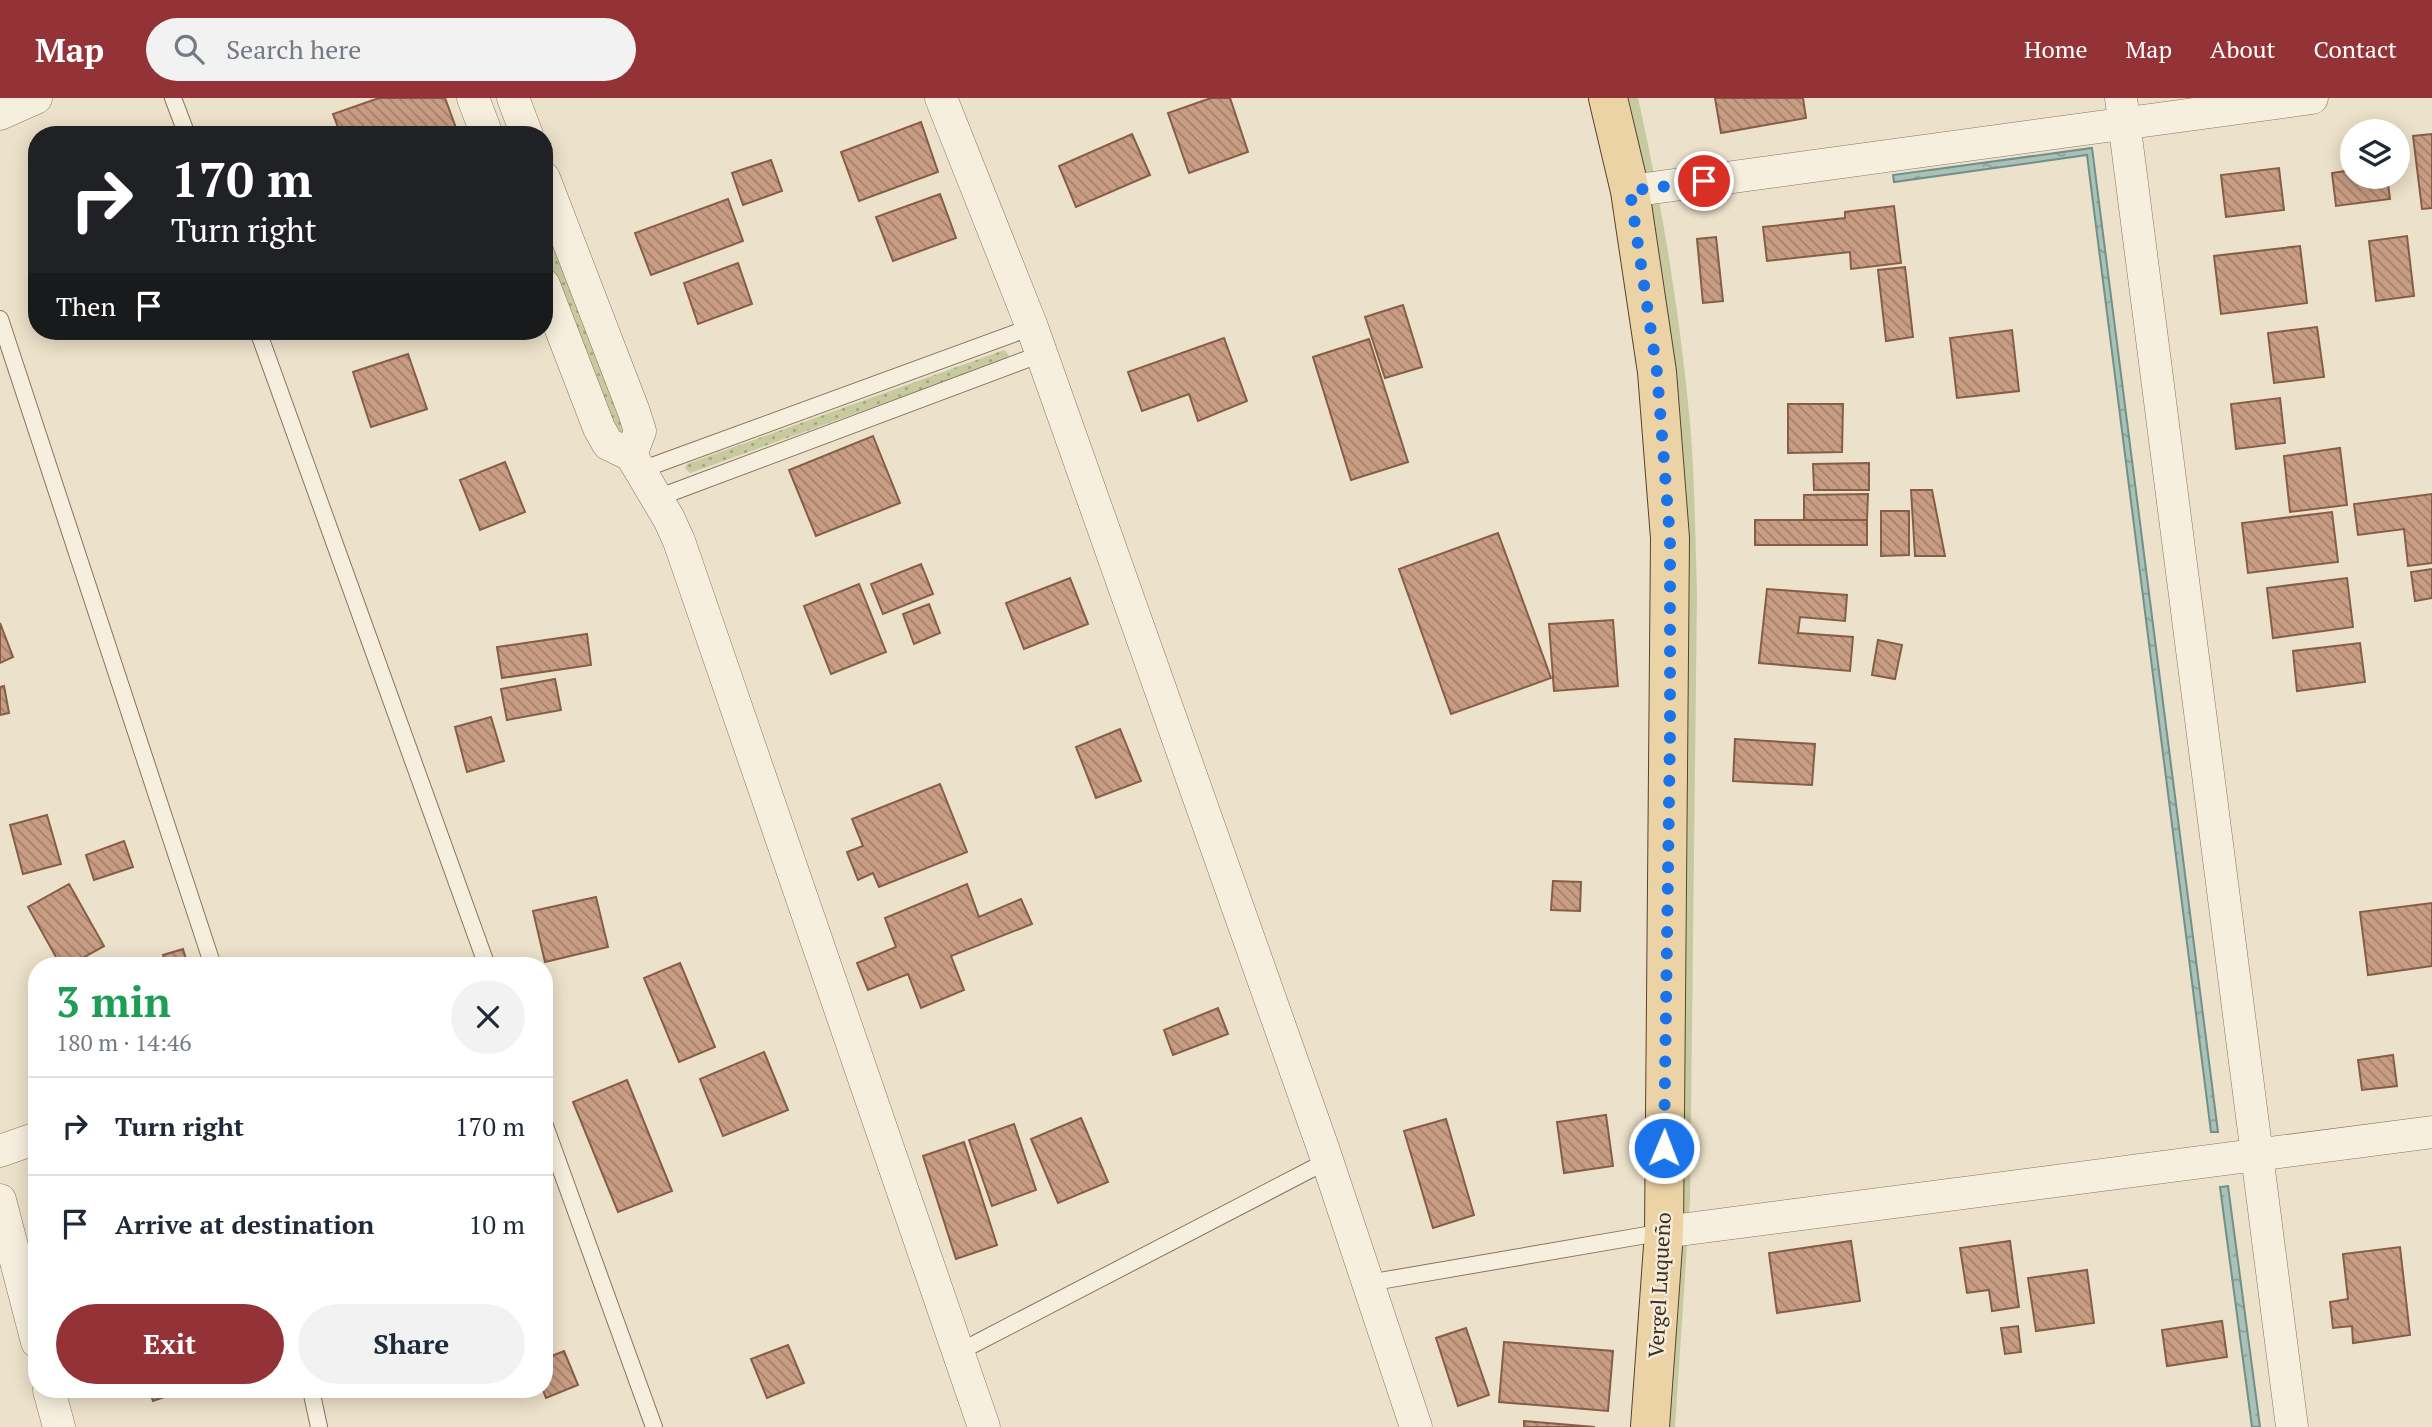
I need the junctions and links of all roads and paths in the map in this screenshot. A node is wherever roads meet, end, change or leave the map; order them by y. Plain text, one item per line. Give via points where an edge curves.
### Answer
1 (36, 98) edge
2 (173, 98) edge
3 (473, 98) edge
4 (513, 98) edge
5 (941, 98) edge
6 (1608, 98) edge
7 (2312, 98) edge
8 (2123, 110) edge
9 (0, 114) edge
10 (184, 126) edge
11 (484, 126) edge
12 (524, 126) edge
13 (1630, 191) junction
14 (553, 201) edge
15 (553, 308) edge
16 (0, 319) edge
17 (261, 340) edge
18 (1036, 340) junction
19 (636, 462) junction
20 (657, 498) junction
21 (210, 957) edge
22 (485, 957) edge
23 (2432, 1132) edge
24 (28, 1141) edge
25 (553, 1148) edge
26 (0, 1151) edge
27 (2257, 1155) junction
28 (1327, 1161) junction
29 (0, 1200) edge
30 (1664, 1232) junction
31 (1368, 1283) junction
32 (28, 1307) edge
33 (958, 1352) junction
34 (51, 1398) edge
35 (313, 1398) edge
36 (59, 1427) edge
37 (319, 1427) edge
38 (654, 1427) edge
39 (984, 1427) edge
40 (1416, 1427) edge
41 (1650, 1427) edge
42 (2292, 1427) edge

1 - 9 street
2 - 10 lane
3 - 11 street
4 - 12 street
5 - 18 street
6 - 13 main road, Vergel Luqueño
7 - 8 street
8 - 13 street
8 - 27 street
13 - 30 main road, Vergel Luqueño via 1657,372 1670,538
14 - 19 street via 635,412 640,430
15 - 19 street via 599,428 608,444
16 - 21 lane
17 - 22 lane
18 - 19 lane
18 - 20 lane
18 - 28 street
19 - 20 street
20 - 33 street via 679,541
23 - 27 street
24 - 26 street
25 - 38 lane
27 - 30 street
27 - 42 street
28 - 31 street
28 - 33 lane
29 - 32 street
30 - 31 lane
30 - 41 main road, Vergel Luqueño
31 - 40 street
33 - 39 street
34 - 36 street
35 - 37 lane

